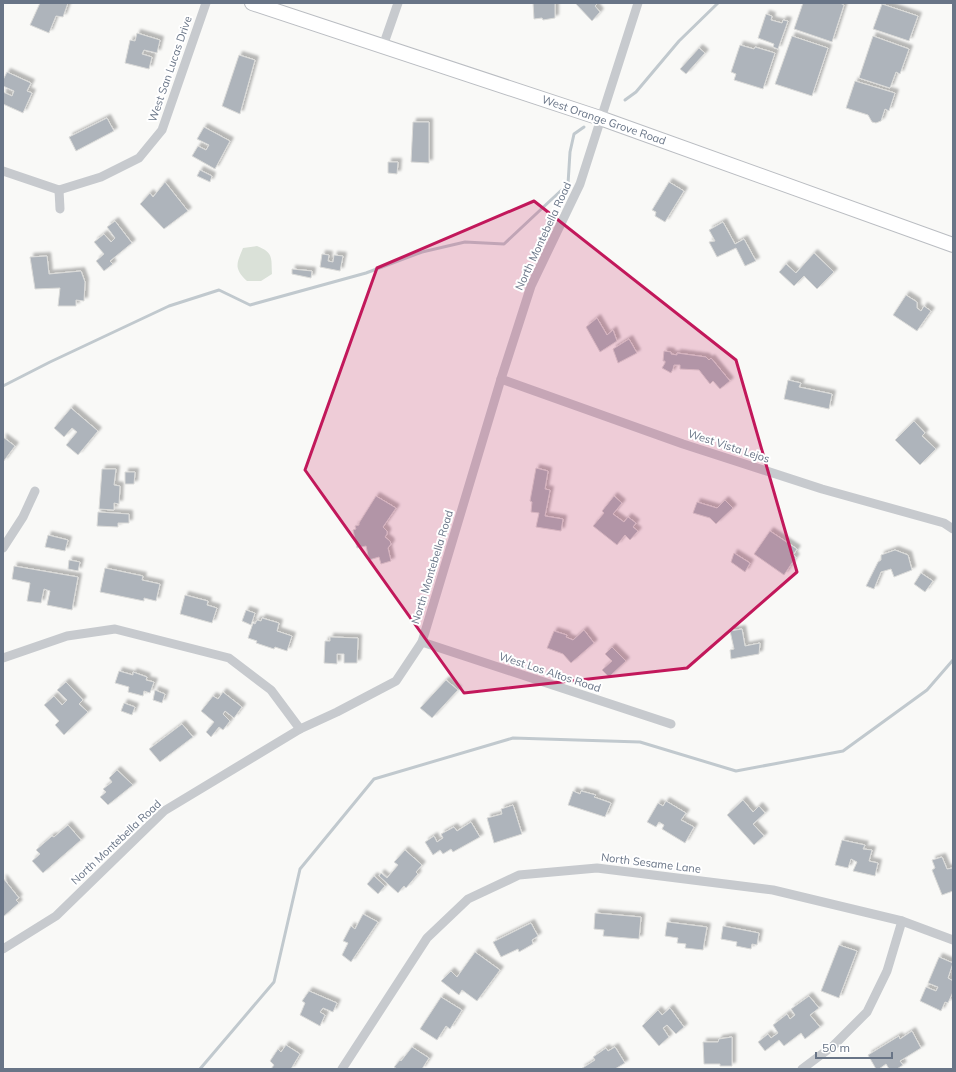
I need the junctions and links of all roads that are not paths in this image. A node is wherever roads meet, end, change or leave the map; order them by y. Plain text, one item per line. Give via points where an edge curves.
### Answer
1 (206, 3) edge
2 (252, 3) edge
3 (398, 3) edge
4 (638, 3) edge
5 (383, 46) junction
6 (600, 118) junction
7 (3, 171) edge
8 (59, 190) junction
9 (60, 209) dead end
10 (953, 245) edge
11 (500, 379) junction
12 (35, 491) dead end
13 (953, 529) edge
14 (3, 548) edge
15 (422, 642) junction
16 (3, 658) edge
17 (671, 724) dead end
18 (300, 729) junction
19 (902, 921) junction
20 (953, 940) edge
21 (3, 948) edge
22 (342, 1069) edge
23 (802, 1069) edge

1 - 8 street, West San Lucas Drive via 162,130 139,158 101,177
2 - 5 main road, West Orange Grove Road
3 - 5 street
4 - 6 street, North Montebella Road
5 - 6 main road, West Orange Grove Road
6 - 10 main road, West Orange Grove Road
6 - 11 street, North Montebella Road via 580,184 531,286
7 - 8 street
8 - 9 street
11 - 13 street, West Vista Lejos via 683,444 822,489 944,523
11 - 15 street, North Montebella Road
12 - 14 street via 23,517
15 - 17 street, West Los Altos Road
15 - 18 street, North Montebella Road via 396,682
16 - 18 street via 67,636 115,629 229,658 271,690
18 - 21 street, North Montebella Road via 164,811 56,916
19 - 20 street, North Sesame Lane
19 - 22 street, North Sesame Lane via 773,890 597,868 519,875 468,899 427,938
19 - 23 street via 887,971 867,1012 834,1045

